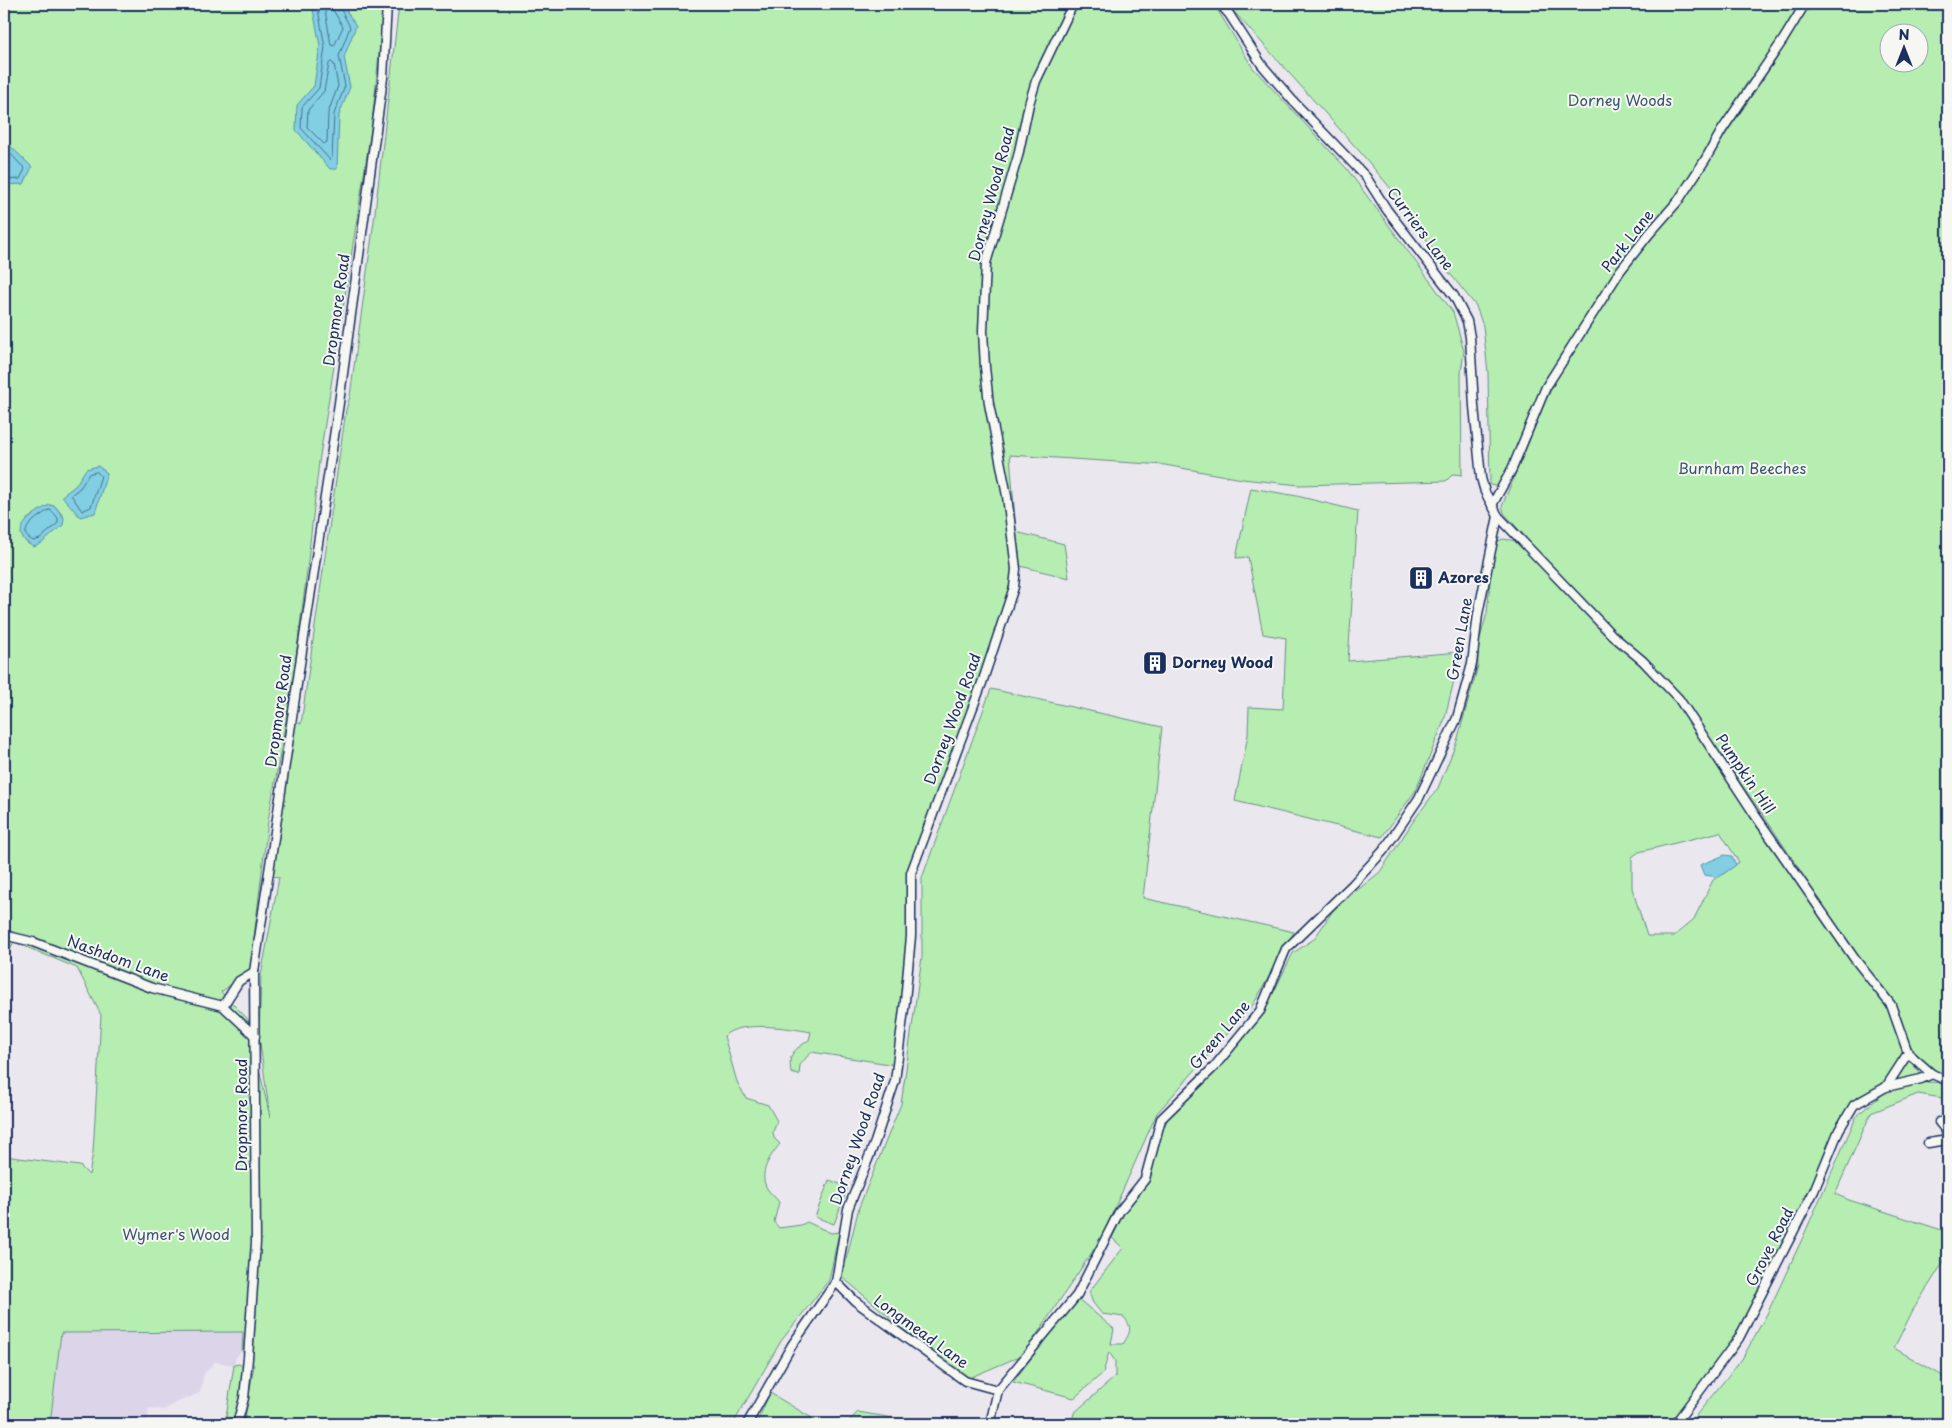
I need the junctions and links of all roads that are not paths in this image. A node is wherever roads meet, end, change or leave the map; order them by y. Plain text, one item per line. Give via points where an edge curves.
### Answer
1 (388, 4) edge
2 (1073, 4) edge
3 (1220, 4) edge
4 (1805, 4) edge
5 (1492, 505) junction
6 (1498, 516) junction
7 (4, 935) edge
8 (254, 972) junction
9 (224, 1006) junction
10 (255, 1036) junction
11 (1908, 1053) junction
12 (1932, 1074) junction
13 (1948, 1080) edge
14 (1886, 1087) junction
15 (1939, 1122) dead end
16 (1948, 1133) edge
17 (1948, 1140) edge
18 (1928, 1143) dead end
19 (836, 1282) junction
20 (998, 1390) junction
21 (237, 1424) edge
22 (747, 1424) edge
23 (990, 1424) edge
24 (1675, 1424) edge

1 - 8 street, Dropmore Road via 383,78 339,403
2 - 19 street, Dorney Wood Road via 1036,81 1018,156 986,263 984,360 1016,570 1014,587 911,873 911,936 895,1081 848,1209
3 - 5 street, Curriers Lane via 1262,65 1366,177 1387,210 1454,296 1467,321 1470,337 1481,478
4 - 5 street, Park Lane via 1683,193 1620,271 1546,387 1512,469
5 - 6 street, Curriers Lane
6 - 11 street, Pumpkin Hill via 1612,635 1643,661 1679,699 1828,921 1890,1005
6 - 20 street, Green Lane via 1478,614 1472,664 1457,718 1419,798 1384,850 1286,949 1260,1011 1214,1067 1160,1119 1145,1179 1120,1212 1078,1295
7 - 9 street, Nashdom Lane via 32,942 152,988
8 - 9 street via 239,981
8 - 10 street, Dropmore Road
9 - 10 street
10 - 21 street, Dropmore Road via 256,1242 244,1398
11 - 12 street, Pumpkin Hill
11 - 14 street, Grove Road
12 - 13 street
12 - 14 street, Grove Road
14 - 24 street, Grove Road via 1854,1105 1739,1338
15 - 16 street
17 - 18 street
19 - 20 street, Longmead Lane via 856,1301 965,1381
19 - 22 street, Dorney Wood Road via 792,1345
20 - 23 street, Green Lane

